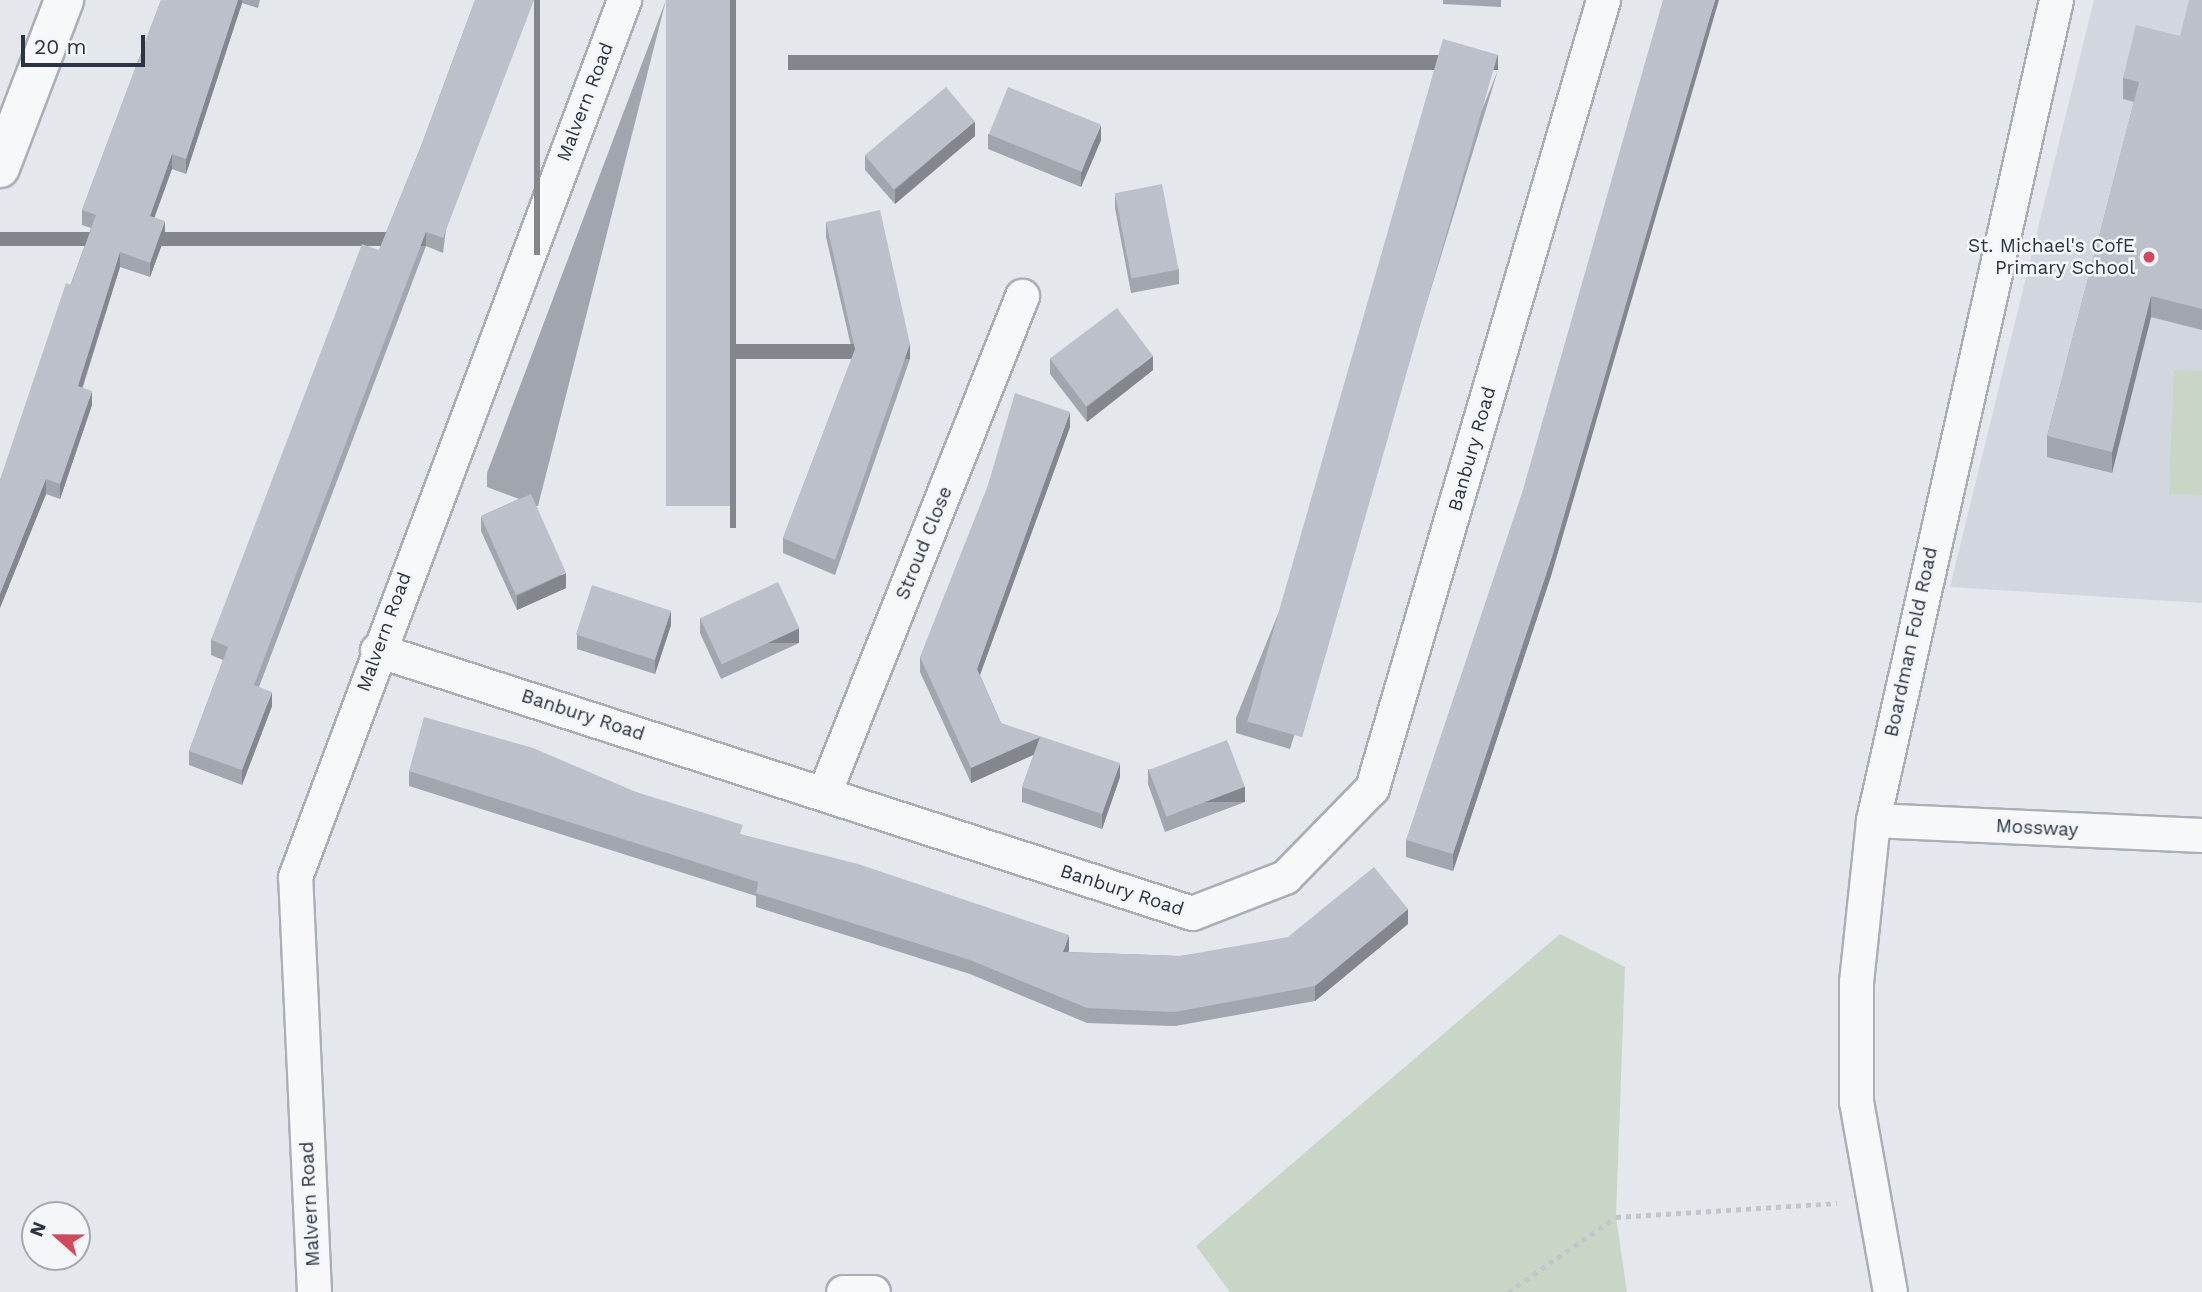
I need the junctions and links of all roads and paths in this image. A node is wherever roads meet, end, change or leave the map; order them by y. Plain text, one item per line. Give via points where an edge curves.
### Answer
1 (64, 0) edge
2 (624, 0) edge
3 (1603, 0) edge
4 (2056, 0) edge
5 (0, 169) edge
6 (1022, 296) dead end
7 (377, 650) junction
8 (825, 791) junction
9 (1873, 820) junction
10 (2202, 835) edge
11 (1874, 1200) junction
12 (314, 1292) edge
13 (843, 1292) edge
14 (873, 1292) edge
15 (1508, 1292) edge
16 (1890, 1292) edge

1 - 5 street
2 - 7 street, Malvern Road
3 - 8 street, Banbury Road via 1372,788 1295,867 1285,877 1192,913
4 - 9 street, Boardman Fold Road
6 - 8 street, Stroud Close
7 - 8 street, Banbury Road
7 - 12 street, Malvern Road via 295,877
9 - 10 street, Mossway
9 - 11 street, Boardman Fold Road via 1856,982 1856,1062
11 - 15 path via 1616,1217
11 - 16 street, Boardman Fold Road
13 - 14 street

